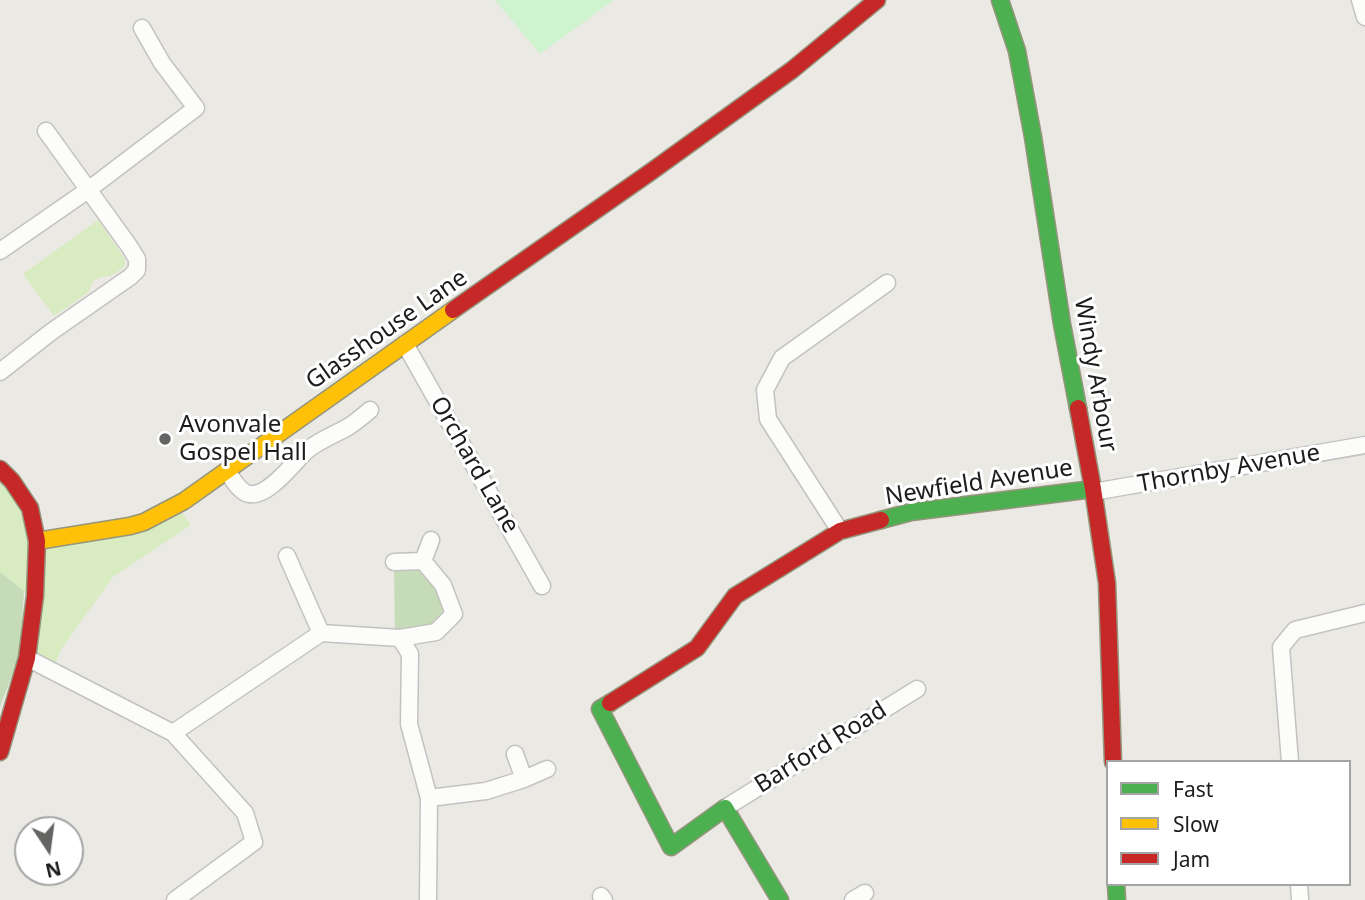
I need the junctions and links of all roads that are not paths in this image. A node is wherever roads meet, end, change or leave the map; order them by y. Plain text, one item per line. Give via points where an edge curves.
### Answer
1 (877, 0) edge
2 (1000, 0) edge
3 (1360, 0) edge
4 (1365, 17) edge
5 (142, 28) dead end
6 (46, 131) dead end
7 (88, 190) junction
8 (0, 251) edge
9 (887, 283) dead end
10 (405, 344) junction
11 (0, 372) edge
12 (370, 410) dead end
13 (1365, 445) edge
14 (0, 469) edge
15 (227, 471) junction
16 (1093, 491) junction
17 (840, 531) junction
18 (431, 540) dead end
19 (37, 541) junction
20 (286, 556) dead end
21 (423, 561) junction
22 (394, 562) dead end
23 (542, 586) dead end
24 (1365, 613) edge
25 (321, 634) junction
26 (400, 638) junction
27 (27, 658) junction
28 (916, 689) dead end
29 (173, 733) junction
30 (0, 752) edge
31 (515, 754) dead end
32 (1113, 760) edge
33 (1290, 760) edge
34 (547, 769) dead end
35 (524, 779) junction
36 (429, 798) junction
37 (725, 808) junction
38 (428, 899) edge
39 (175, 900) edge
40 (780, 900) edge

1 - 10 street, Glasshouse Lane via 792,70
2 - 16 street, Windy Arbour via 1019,63
3 - 4 street
5 - 7 street via 196,108
6 - 7 street
7 - 8 street
7 - 11 street via 135,254 137,270
9 - 17 street via 782,358 765,390 768,419
10 - 15 street, Glasshouse Lane
10 - 23 street, Orchard Lane
12 - 15 street via 307,450 258,494 243,491
13 - 16 street, Thornby Avenue
14 - 19 street via 30,508
15 - 19 street, Glasshouse Lane via 144,522
16 - 17 street, Newfield Avenue via 911,512
16 - 32 street, Windy Arbour via 1108,594
17 - 37 street, Newfield Avenue via 735,596 697,648 600,709 671,847
18 - 21 street
19 - 27 street
20 - 25 street
21 - 22 street
21 - 26 street via 443,585 454,614 436,632
24 - 33 street via 1295,630 1281,647
25 - 26 street
25 - 29 street
26 - 36 street via 410,654 409,724
27 - 29 street
27 - 30 street
28 - 37 street, Barford Road
29 - 39 street via 245,813 254,842
31 - 35 street
34 - 35 street
35 - 36 street via 486,791
36 - 38 street
37 - 40 street

